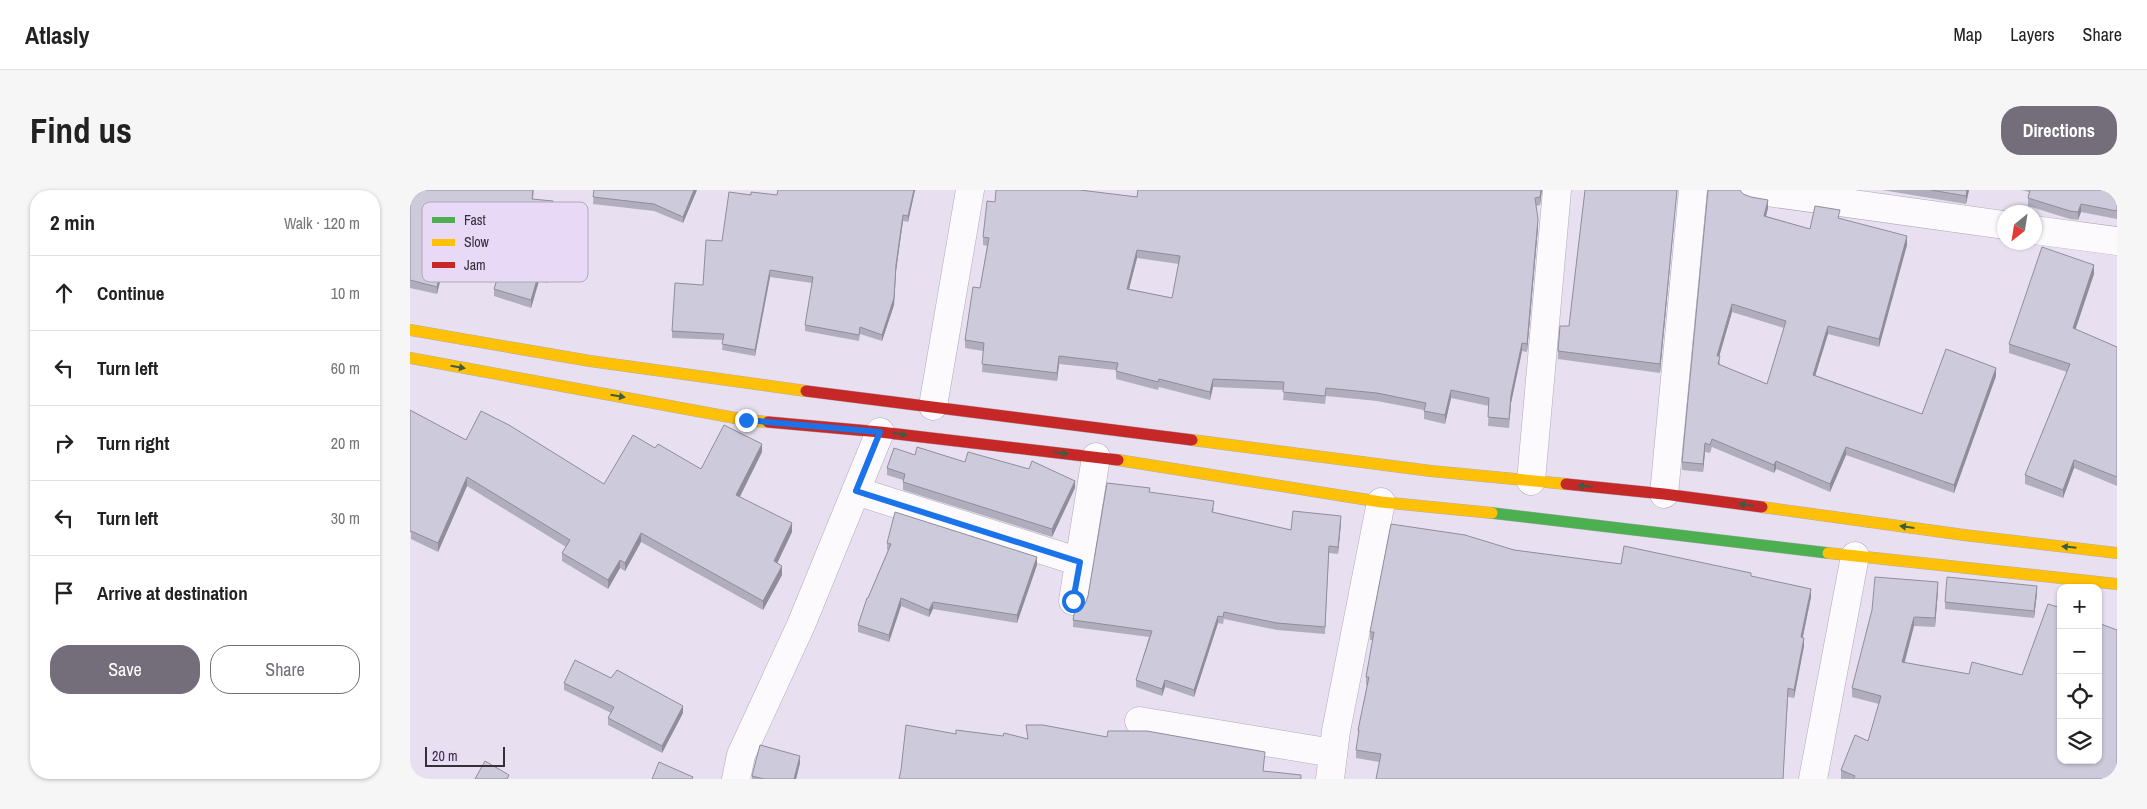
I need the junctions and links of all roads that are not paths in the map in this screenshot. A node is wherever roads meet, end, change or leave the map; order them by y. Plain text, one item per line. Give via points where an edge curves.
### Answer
1 (970, 190) edge
2 (1557, 190) edge
3 (1693, 190) edge
4 (1753, 190) edge
5 (1997, 225) edge
6 (2042, 231) edge
7 (2117, 241) edge
8 (410, 330) edge
9 (410, 358) edge
10 (933, 406) junction
11 (880, 432) junction
12 (1096, 457) junction
13 (1531, 481) junction
14 (856, 491) junction
15 (1664, 494) junction
16 (1381, 502) junction
17 (2117, 552) edge
18 (1855, 556) junction
19 (1080, 562) junction
20 (2117, 584) edge
21 (1073, 601) dead end
22 (1138, 721) dead end
23 (1332, 766) edge
24 (736, 779) edge
25 (1813, 779) edge

1 - 10 street
2 - 13 street
3 - 15 street
4 - 5 street
6 - 7 street
8 - 10 street via 692,376
9 -> 11 street via 746,420
10 - 13 street via 1431,471
11 -> 12 street
11 - 14 street
12 - 16 street
12 - 19 street
15 -> 13 street
14 - 19 street
14 - 24 street via 801,625 741,755
17 -> 15 street via 1964,535
16 - 18 street
16 - 23 street
18 - 20 street
18 - 25 street
19 - 21 street
22 - 23 street

